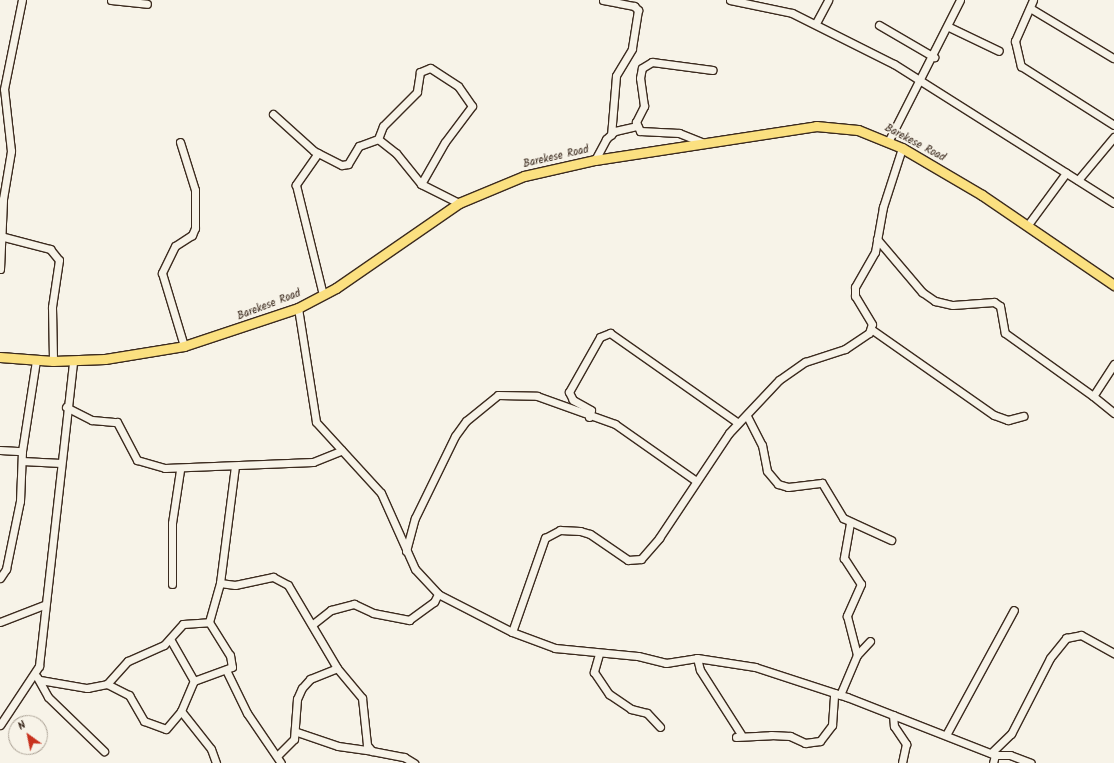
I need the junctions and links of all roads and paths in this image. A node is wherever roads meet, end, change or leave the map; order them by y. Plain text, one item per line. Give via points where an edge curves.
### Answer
1 (22, 0) edge
2 (111, 0) edge
3 (603, 0) edge
4 (730, 0) edge
5 (828, 0) edge
6 (960, 0) edge
7 (1033, 0) edge
8 (752, 1) edge
9 (147, 4) dead end
10 (1030, 8) junction
11 (816, 23) junction
12 (879, 25) dead end
13 (949, 27) junction
14 (999, 51) dead end
15 (934, 57) junction
16 (1113, 58) dead end
17 (712, 70) dead end
18 (3, 74) edge
19 (921, 82) junction
20 (273, 114) dead end
21 (1114, 125) edge
22 (637, 126) junction
23 (611, 135) junction
24 (1114, 136) edge
25 (378, 139) junction
26 (180, 142) dead end
27 (888, 142) junction
28 (706, 144) junction
29 (902, 148) junction
30 (318, 153) junction
31 (595, 160) junction
32 (1066, 173) junction
33 (0, 177) edge
34 (1078, 180) junction
35 (421, 184) junction
36 (7, 185) junction
37 (459, 203) junction
38 (1114, 203) edge
39 (1, 210) edge
40 (1027, 226) junction
41 (4, 237) junction
42 (877, 239) junction
43 (0, 269) edge
44 (1114, 285) edge
45 (323, 295) junction
46 (298, 308) junction
47 (872, 329) junction
48 (184, 346) junction
49 (0, 357) edge
50 (36, 361) junction
51 (54, 361) junction
52 (73, 361) junction
53 (1114, 364) edge
54 (1093, 396) junction
55 (66, 406) junction
56 (1114, 413) edge
57 (747, 416) junction
58 (1023, 416) dead end
59 (589, 417) junction
60 (738, 423) junction
61 (0, 450) edge
62 (342, 450) junction
63 (22, 451) junction
64 (22, 461) junction
65 (62, 463) junction
66 (235, 466) junction
67 (180, 470) junction
68 (696, 481) junction
69 (850, 523) junction
70 (891, 540) dead end
71 (406, 551) junction
72 (0, 578) edge
73 (172, 584) dead end
74 (220, 584) junction
75 (438, 594) junction
76 (44, 605) junction
77 (1014, 610) dead end
78 (0, 622) edge
79 (209, 622) junction
80 (313, 624) junction
81 (512, 632) junction
82 (170, 640) junction
83 (870, 641) dead end
84 (1114, 653) edge
85 (599, 654) junction
86 (857, 655) junction
87 (697, 658) junction
88 (337, 668) junction
89 (226, 670) junction
90 (34, 675) junction
91 (40, 680) junction
92 (194, 681) junction
93 (107, 684) junction
94 (837, 694) junction
95 (181, 710) junction
96 (893, 715) junction
97 (0, 725) edge
98 (660, 727) dead end
99 (296, 732) junction
100 (946, 735) junction
101 (372, 751) junction
102 (104, 752) dead end
103 (993, 754) junction
104 (278, 756) junction
105 (216, 763) edge
106 (281, 763) edge
107 (414, 763) edge
108 (902, 763) edge
109 (993, 763) edge
110 (1030, 763) edge

1 - 18 street
2 - 9 street
3 - 23 street via 634,6 638,10 632,49 616,76
4 - 8 street
5 - 11 street
6 - 13 street
7 - 10 street
8 - 11 street
10 - 16 street
10 - 21 street via 1015,42 1021,66
11 - 19 street
12 - 15 street
13 - 14 street
13 - 15 street
15 - 19 street
17 - 22 street via 646,64 640,78 644,106
18 - 36 street via 4,106 11,151
19 - 27 street
19 - 32 street
20 - 30 street
22 - 23 street
22 - 28 street via 640,131 679,133
23 - 31 street
24 - 34 street
25 - 30 street via 359,146 346,166
25 - 35 street via 396,153
25 - 35 street via 383,126 417,92 420,72 425,68 430,68 458,86 470,101 471,111 445,142
26 - 48 street via 195,190 195,228 192,235 175,246 162,273
27 - 28 main road, Barekese Road via 858,130 816,126
27 - 29 main road, Barekese Road
28 - 31 main road, Barekese Road
29 - 40 main road, Barekese Road
29 - 42 street
30 - 45 street via 296,185
31 - 37 main road, Barekese Road via 524,176
32 - 34 street
32 - 40 street
33 - 36 street
34 - 38 street
35 - 37 street
36 - 39 street
37 - 45 main road, Barekese Road
39 - 41 street
40 - 44 main road, Barekese Road
41 - 43 street
41 - 51 street via 50,249 59,260 52,307
42 - 47 street via 871,264 855,288 855,296
42 - 54 street via 922,292 935,301 953,305 994,302 1000,306 1005,333
45 - 46 main road, Barekese Road
46 - 48 main road, Barekese Road
46 - 62 street via 316,422
47 - 57 street via 844,349 805,362 779,380
47 - 58 street via 994,415 1008,420
48 - 52 main road, Barekese Road via 105,360
49 - 50 main road, Barekese Road
50 - 51 main road, Barekese Road
50 - 63 street
51 - 52 main road, Barekese Road
52 - 55 street
53 - 54 street
54 - 56 street
55 - 65 street
55 - 67 street via 92,420 121,425 126,443 137,460
57 - 60 street
57 - 69 street via 772,478 788,487 822,483 834,508
59 - 60 street via 590,410 573,400 569,392 600,337 610,333
59 - 68 street via 615,424
59 - 71 street via 530,395 498,395 490,399 455,436 415,518
60 - 68 street
61 - 63 street
62 - 66 street via 313,462
62 - 71 street via 381,493
63 - 64 street
64 - 65 street
64 - 72 street via 20,501 6,569
65 - 76 street via 52,575
66 - 67 street
66 - 74 street
67 - 73 street via 172,523
68 - 81 street via 659,538 641,559 628,560 590,534 551,533 539,544
69 - 70 street
69 - 86 street via 844,558 861,584 847,616
71 - 75 street via 415,569
74 - 79 street
74 - 80 street via 234,585 273,577 280,580 292,589
75 - 80 street via 434,602 409,620 373,613 354,604 332,610
75 - 81 street
76 - 78 street
76 - 90 street via 45,633 39,666
77 - 100 street
79 - 82 street via 183,624
79 - 89 street via 230,655 232,667
80 - 88 street
81 - 85 street via 555,648
82 - 92 street
82 - 93 street via 147,655 128,661
83 - 86 street
84 - 103 street via 1081,635 1066,638 1050,658 1011,734
85 - 87 street via 638,656 666,663
85 - 98 street via 594,672 610,694 631,709 648,713
86 - 94 street
87 - 94 street via 755,667
87 - 94 street via 700,670 739,735 790,736 805,743 820,741 832,725
88 - 99 street via 310,679 302,688 297,699
88 - 101 street via 362,698 364,738
89 - 92 street
89 - 104 street via 247,713
90 - 91 street
90 - 97 street
91 - 93 street via 87,688
91 - 102 street via 48,697
92 - 95 street
93 - 95 street via 128,696 140,716 153,726 166,729
94 - 96 street
95 - 105 street via 211,749
96 - 100 street
96 - 108 street via 894,726 906,744
99 - 101 street via 338,746
99 - 104 street
100 - 103 street
101 - 107 street via 404,757
103 - 109 street
103 - 110 street via 1010,755
104 - 106 street

